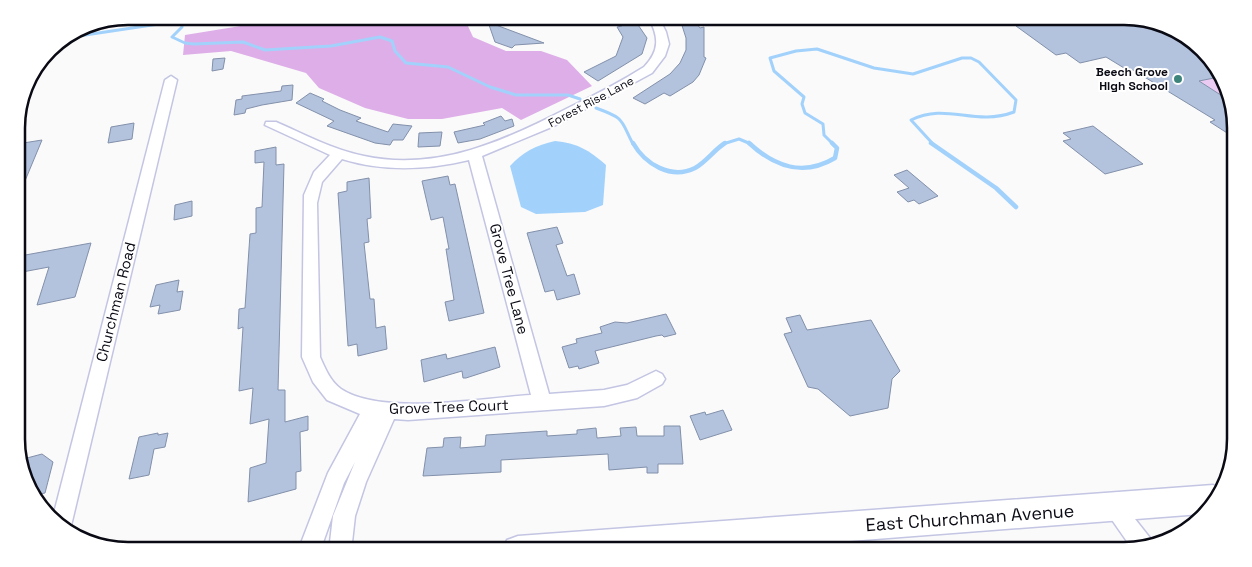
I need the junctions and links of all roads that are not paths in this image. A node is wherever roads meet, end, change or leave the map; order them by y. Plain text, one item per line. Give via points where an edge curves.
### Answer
1 (658, 25) edge
2 (171, 80) dead end
3 (271, 125) dead end
4 (339, 154) junction
5 (476, 155) junction
6 (656, 378) dead end
7 (542, 403) junction
8 (380, 409) junction
9 (1207, 499) edge
10 (1113, 507) junction
11 (63, 519) edge
12 (1140, 541) edge
13 (312, 542) edge
14 (341, 542) edge
15 (640, 542) edge

1 - 5 street, Forest Rise Lane via 664,44 658,60 648,70 519,139
2 - 11 street, Churchman Road
3 - 4 street
4 - 5 street via 367,161 413,164
4 - 8 street, Grove Tree Court via 322,170 312,188 311,347 316,372 334,394 362,407
5 - 7 street, Grove Tree Lane
6 - 7 street, Grove Tree Court via 630,392 604,398
7 - 8 street, Grove Tree Court via 408,412
8 - 13 street via 336,480
8 - 14 street via 344,516
9 - 10 street, East Churchman Avenue
10 - 12 street
10 - 15 street, East Churchman Avenue

